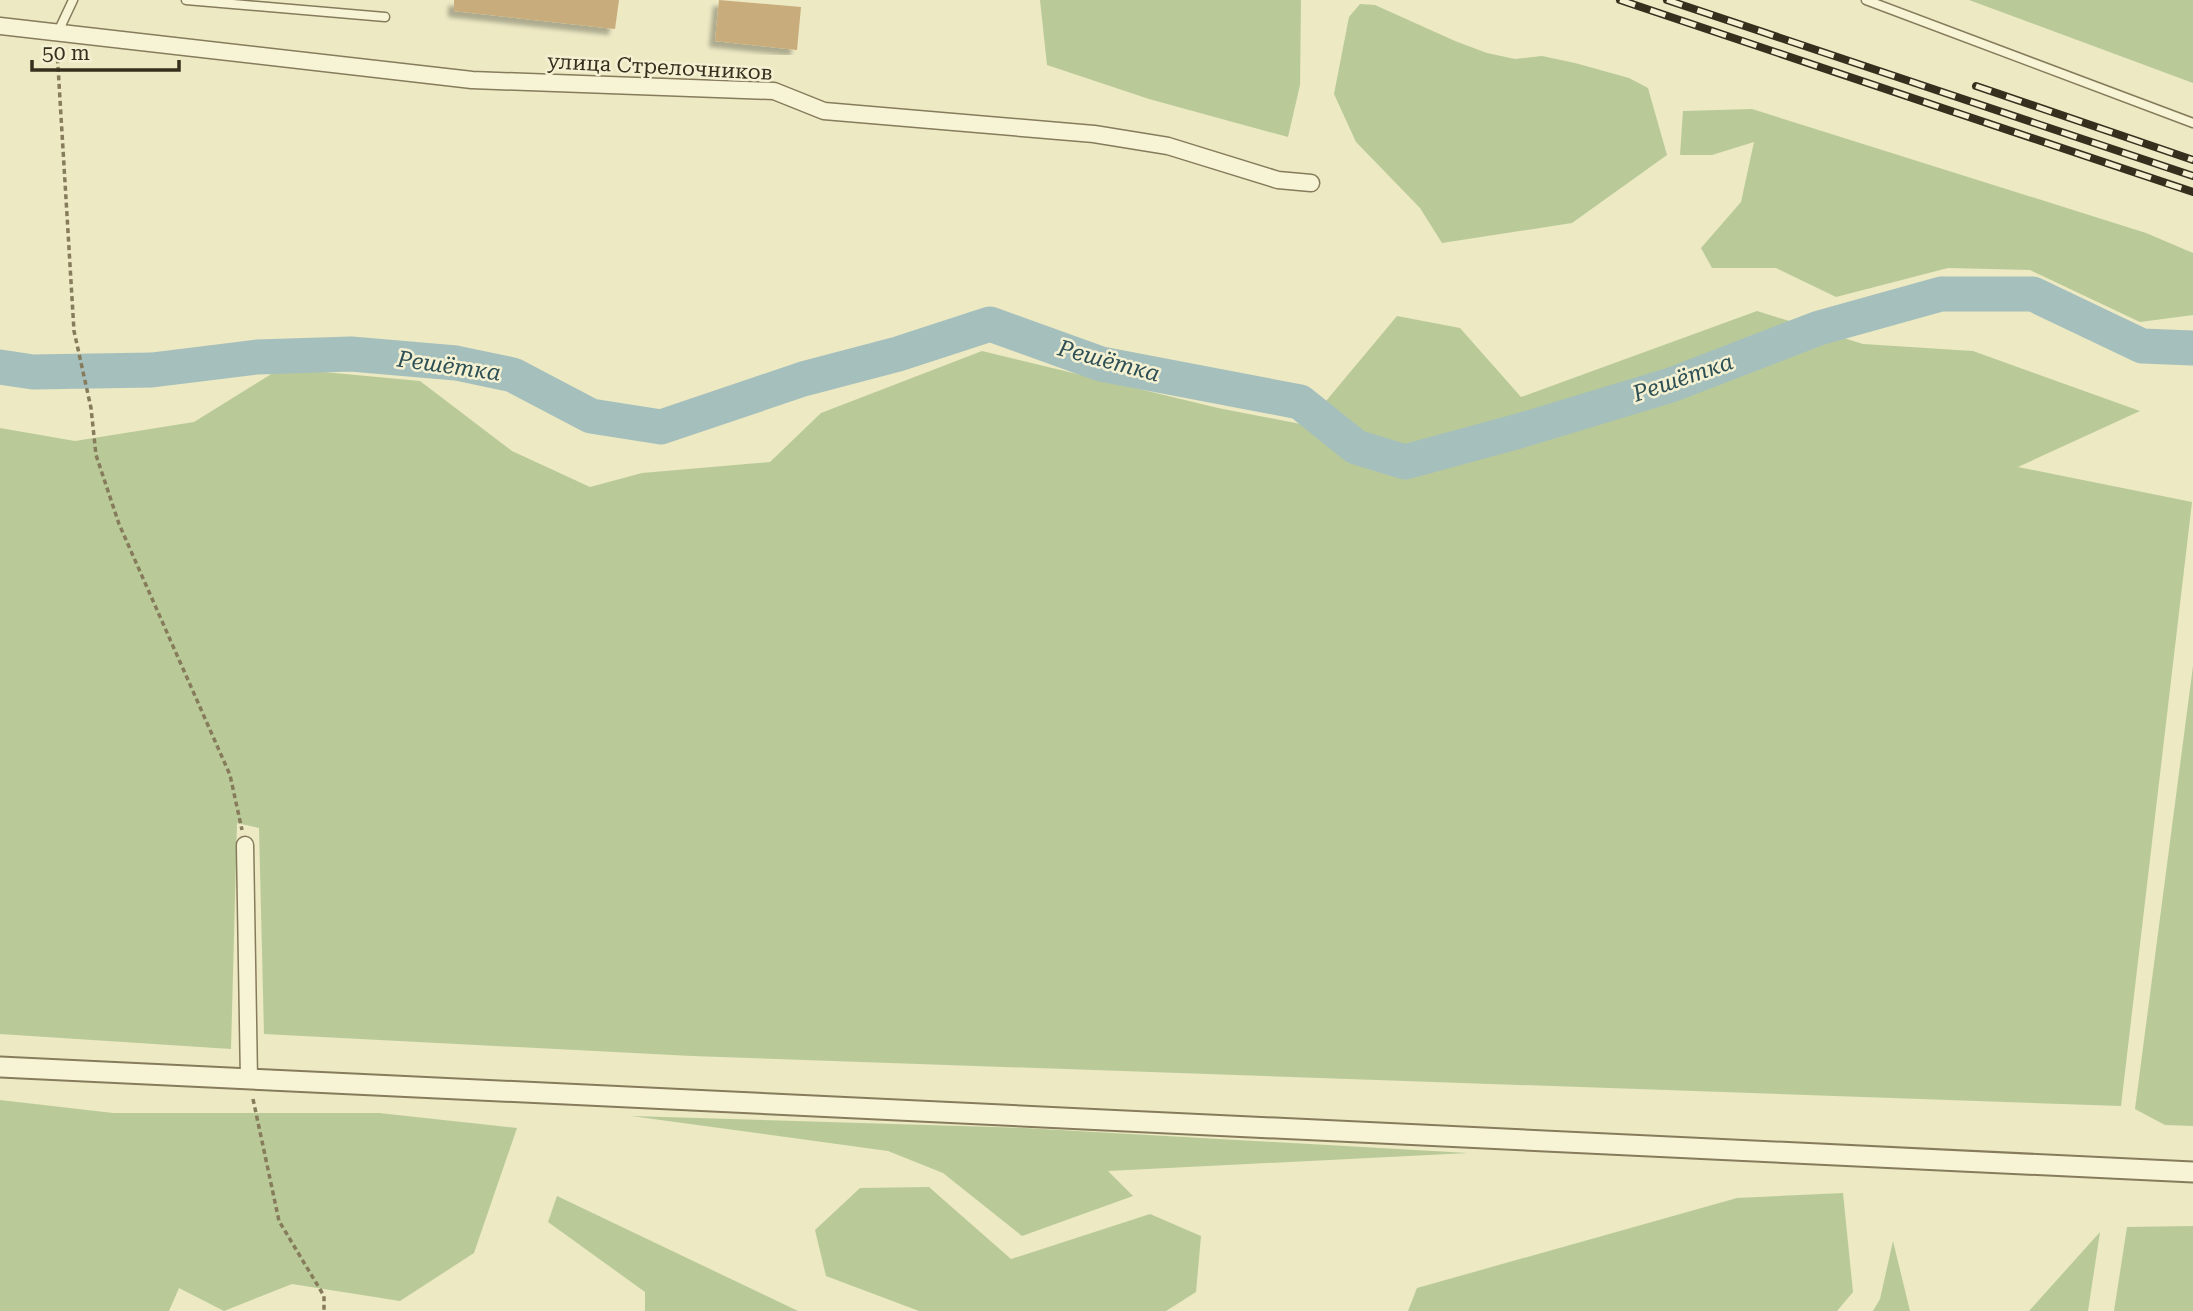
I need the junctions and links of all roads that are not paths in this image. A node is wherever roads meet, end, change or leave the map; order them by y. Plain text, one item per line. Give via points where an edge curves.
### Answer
1 (73, 0) edge
2 (186, 0) edge
3 (1866, 0) edge
4 (385, 18) dead end
5 (0, 26) edge
6 (57, 34) junction
7 (2193, 123) edge
8 (1311, 183) dead end
9 (245, 845) road end
10 (0, 1067) edge
11 (249, 1080) junction
12 (2193, 1172) edge

1 - 6 lane
2 - 4 lane
3 - 7 lane
5 - 6 street, улица Стрелочников
6 - 8 street, улица Стрелочников via 472,80 774,91 824,111 1094,134 1168,146 1278,180
9 - 11 street
10 - 11 street
11 - 12 street

